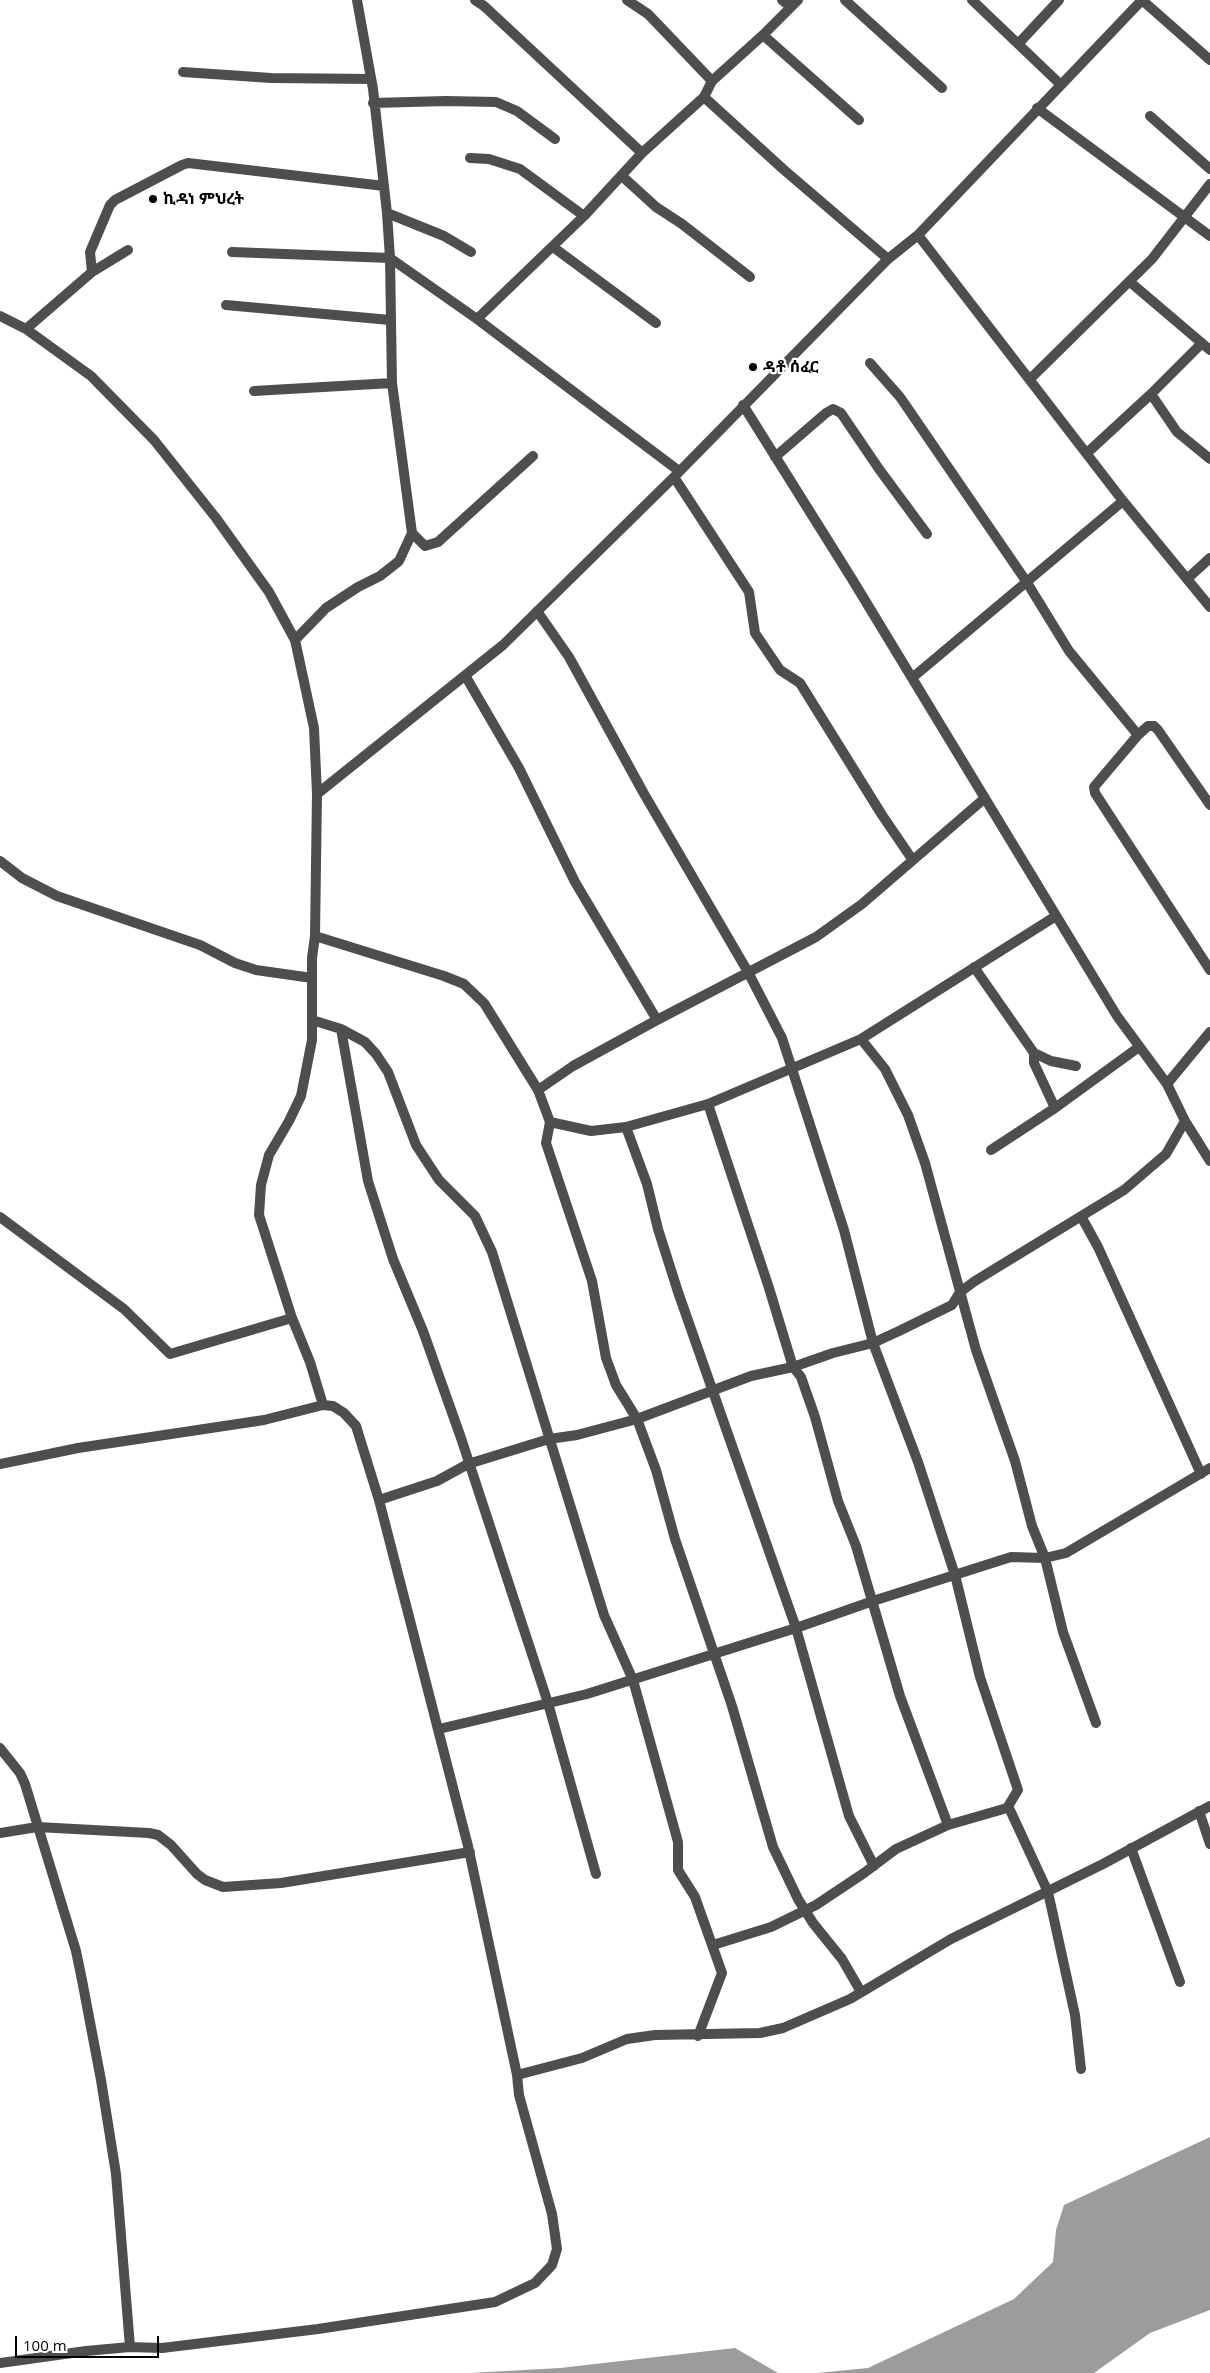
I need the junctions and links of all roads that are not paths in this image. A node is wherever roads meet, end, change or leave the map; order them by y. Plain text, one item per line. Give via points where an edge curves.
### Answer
1 (357, 0) edge
2 (475, 0) edge
3 (627, 0) edge
4 (782, 0) edge
5 (845, 0) edge
6 (972, 0) edge
7 (1059, 0) edge
8 (1142, 0) edge
9 (794, 3) edge
10 (763, 35) junction
11 (1019, 43) junction
12 (1210, 60) edge
13 (183, 72) dead end
14 (371, 79) junction
15 (712, 81) junction
16 (1060, 84) junction
17 (942, 88) dead end
18 (704, 97) junction
19 (373, 103) junction
20 (1037, 108) junction
21 (1150, 116) dead end
22 (859, 120) dead end
23 (555, 139) dead end
24 (642, 153) junction
25 (470, 158) dead end
26 (1210, 169) edge
27 (622, 176) junction
28 (1210, 184) edge
29 (384, 186) junction
30 (387, 213) junction
31 (584, 216) junction
32 (1184, 217) junction
33 (918, 235) junction
34 (1210, 236) edge
35 (552, 247) junction
36 (128, 250) dead end
37 (232, 252) dead end
38 (471, 252) dead end
39 (390, 258) junction
40 (888, 259) junction
41 (92, 272) junction
42 (750, 277) dead end
43 (1130, 282) junction
44 (226, 305) dead end
45 (0, 316) edge
46 (478, 319) junction
47 (390, 320) junction
48 (656, 323) dead end
49 (26, 328) junction
50 (1206, 346) edge
51 (870, 363) dead end
52 (1030, 379) junction
53 (392, 383) junction
54 (254, 390) dead end
55 (1151, 394) junction
56 (743, 405) junction
57 (1087, 453) junction
58 (534, 456) dead end
59 (775, 457) junction
60 (1210, 459) edge
61 (676, 474) junction
62 (1123, 501) junction
63 (412, 533) junction
64 (927, 534) dead end
65 (1210, 558) edge
66 (1187, 579) junction
67 (1026, 582) junction
68 (1210, 606) edge
69 (537, 610) junction
70 (295, 640) junction
71 (466, 677) junction
72 (912, 678) junction
73 (1138, 735) junction
74 (318, 794) junction
75 (985, 798) junction
76 (1210, 805) edge
77 (912, 859) junction
78 (0, 861) edge
79 (1056, 916) junction
80 (315, 936) junction
81 (974, 967) junction
82 (1210, 970) edge
83 (748, 972) junction
84 (312, 978) junction
85 (312, 1020) junction
86 (657, 1020) junction
87 (341, 1029) junction
88 (1210, 1032) edge
89 (861, 1039) junction
90 (1139, 1046) junction
91 (1034, 1053) junction
92 (1076, 1066) dead end
93 (794, 1068) junction
94 (1167, 1084) junction
95 (538, 1090) junction
96 (708, 1104) junction
97 (1056, 1108) junction
98 (550, 1122) junction
99 (1185, 1122) junction
100 (626, 1127) junction
101 (991, 1150) dead end
102 (1210, 1161) edge
103 (0, 1218) edge
104 (1082, 1218) junction
105 (960, 1292) junction
106 (292, 1318) junction
107 (873, 1343) junction
108 (793, 1367) junction
109 (713, 1389) junction
110 (324, 1405) junction
111 (637, 1419) junction
112 (549, 1440) junction
113 (0, 1464) edge
114 (468, 1464) junction
115 (1206, 1471) edge
116 (379, 1500) junction
117 (1045, 1558) junction
118 (955, 1574) junction
119 (873, 1601) junction
120 (796, 1628) junction
121 (712, 1654) junction
122 (633, 1680) junction
123 (548, 1703) junction
124 (1096, 1723) dead end
125 (439, 1729) junction
126 (0, 1748) edge
127 (1210, 1806) edge
128 (1007, 1808) junction
129 (1199, 1811) junction
130 (948, 1825) junction
131 (38, 1827) junction
132 (0, 1834) edge
133 (1210, 1844) edge
134 (1131, 1848) junction
135 (470, 1852) junction
136 (874, 1866) junction
137 (596, 1874) dead end
138 (1048, 1892) junction
139 (805, 1911) junction
140 (713, 1945) junction
141 (1180, 1982) dead end
142 (861, 1992) junction
143 (698, 2036) junction
144 (1081, 2069) dead end
145 (517, 2075) junction
146 (130, 2347) junction
147 (0, 2363) edge

1 - 14 street
2 - 24 street
3 - 15 street via 648,14
4 - 9 street
5 - 17 street
6 - 11 street
7 - 11 street
8 - 12 street
8 - 16 street
9 - 10 street
10 - 15 street
10 - 22 street
11 - 16 street
13 - 14 street via 271,78
14 - 19 street
15 - 18 street
16 - 20 street
18 - 24 street
18 - 40 street via 783,170
19 - 23 street via 496,102 518,111
19 - 29 street
20 - 32 street
20 - 33 street
21 - 26 street
24 - 27 street
25 - 31 street via 489,159 520,169
27 - 31 street
27 - 42 street via 656,207
28 - 32 street
29 - 30 street
29 - 41 street via 182,165 110,205 90,252
30 - 38 street via 444,236
30 - 39 street
31 - 35 street
32 - 34 street
32 - 43 street
33 - 40 street
33 - 52 street
35 - 46 street
35 - 48 street
36 - 41 street
37 - 39 street
39 - 46 street
39 - 47 street
40 - 56 street
41 - 49 street
43 - 50 street
43 - 52 street
44 - 47 street
45 - 49 street
46 - 61 street
47 - 53 street
49 - 70 street via 91,376 154,440 269,592
50 - 55 street
51 - 67 street via 900,397
52 - 57 street
53 - 54 street
53 - 63 street
55 - 57 street
55 - 60 street via 1177,432
56 - 59 street
56 - 61 street
57 - 62 street
58 - 63 street via 438,542 425,546
59 - 64 street via 826,413 833,409 841,413
59 - 72 street
61 - 69 street
61 - 77 street via 749,592 755,633 780,670 800,683
62 - 66 street
62 - 67 street
63 - 70 street via 399,561 326,608
65 - 66 street
66 - 68 street
67 - 72 street
67 - 73 street via 1069,651
69 - 71 street via 504,645
69 - 83 street via 569,657 642,792
70 - 74 street via 314,728
71 - 74 street
71 - 86 street via 519,768 575,882
72 - 75 street
73 - 76 street via 1148,726 1154,726
73 - 82 street via 1094,786 1095,792
74 - 80 street
75 - 77 street
75 - 79 street
77 - 83 street via 862,904 816,937
78 - 84 street via 22,878 57,896 200,945 235,963 256,970
79 - 81 street
79 - 90 street
80 - 84 street
80 - 95 street via 464,984 484,1003
81 - 89 street
81 - 91 street
83 - 86 street
83 - 93 street
84 - 85 street
85 - 87 street
85 - 106 street via 312,1040 301,1096 269,1156 260,1200 262,1227
86 - 95 street via 573,1066
87 - 112 street via 364,1042 376,1054 388,1072 416,1144 439,1180 474,1216 484,1234
87 - 114 street via 368,1181
88 - 94 street
89 - 93 street
89 - 105 street via 885,1069 908,1115 925,1163
90 - 94 street
90 - 97 street
91 - 92 street via 1051,1061
91 - 97 street via 1034,1063
93 - 96 street
93 - 107 street via 844,1230
94 - 99 street
95 - 98 street
96 - 100 street
96 - 108 street
97 - 101 street
98 - 100 street via 591,1131
98 - 111 street via 546,1143 592,1281 606,1358 616,1385
99 - 102 street
99 - 104 street via 1166,1154 1124,1190
100 - 109 street via 647,1184 678,1292
103 - 106 street via 124,1309 170,1354
104 - 105 street
104 - 115 street
105 - 107 street via 952,1305
105 - 117 street via 976,1350 1005,1429 1032,1526
106 - 110 street
107 - 108 street
107 - 118 street via 918,1462
108 - 109 street
108 - 119 street via 802,1377 838,1501
109 - 111 street
109 - 120 street
110 - 113 street via 264,1420 78,1448
110 - 116 street via 344,1413 356,1426
111 - 112 street
111 - 121 street via 656,1470
112 - 114 street
112 - 122 street via 604,1615
114 - 116 street via 437,1481
114 - 123 street
115 - 117 street via 1082,1546
116 - 125 street
117 - 118 street via 1010,1557
117 - 124 street via 1063,1632
118 - 119 street
118 - 128 street via 980,1677 1018,1790
119 - 120 street
119 - 130 street via 900,1696
120 - 121 street
120 - 136 street via 850,1816
121 - 122 street
121 - 139 street via 732,1706 773,1847
122 - 123 street
122 - 140 street via 678,1842 678,1870 695,1897
123 - 125 street
123 - 137 street
125 - 135 street
126 - 131 street via 25,1784
127 - 129 street
128 - 130 street
128 - 138 street
129 - 133 street
129 - 134 street
130 - 136 street via 896,1849
131 - 132 street
131 - 135 street via 149,1832 171,1845 205,1880 223,1887 282,1883
131 - 146 street via 76,1951 102,2080 117,2183
134 - 138 street
134 - 141 street
135 - 145 street
136 - 139 street
138 - 142 street via 951,1939
138 - 144 street via 1075,2014
139 - 140 street via 771,1927
139 - 142 street via 842,1959
140 - 143 street via 722,1976
142 - 143 street via 782,2028 760,2033
143 - 145 street via 627,2039 582,2058
145 - 146 street via 519,2095 557,2249 552,2265 536,2283 495,2302 318,2329 162,2348
146 - 147 street

